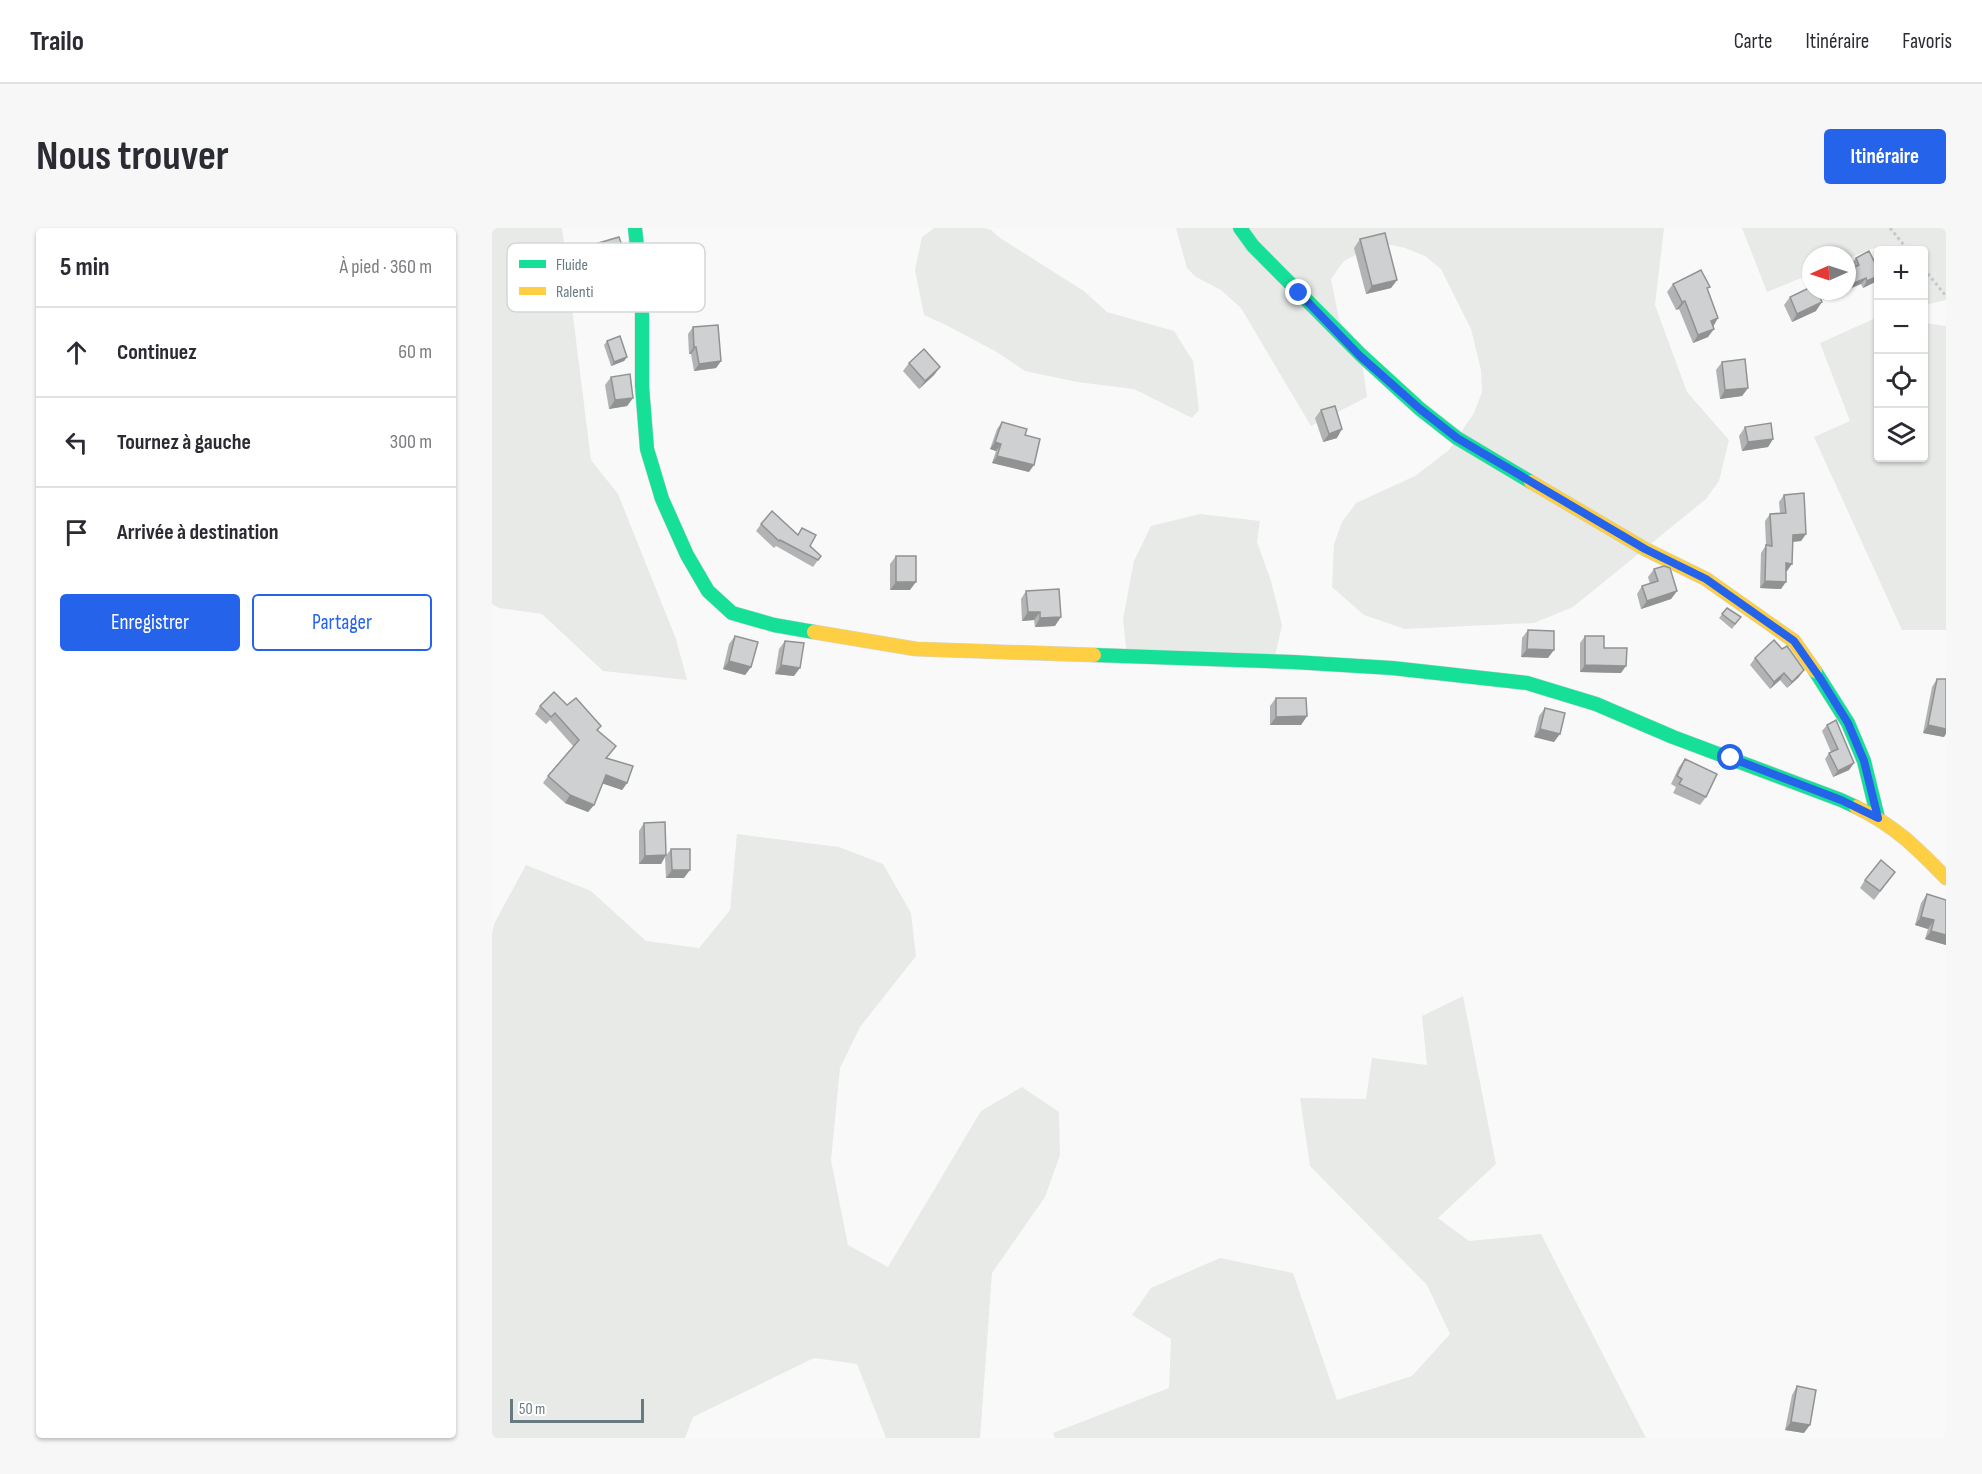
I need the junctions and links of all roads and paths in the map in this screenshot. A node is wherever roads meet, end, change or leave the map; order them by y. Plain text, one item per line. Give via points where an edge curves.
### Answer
1 (635, 228) edge
2 (1240, 228) edge
3 (1890, 228) edge
4 (637, 243) edge
5 (1905, 246) edge
6 (1928, 275) edge
7 (1946, 296) edge
8 (642, 312) edge
9 (1878, 818) junction
10 (1946, 878) edge

1 - 4 street
2 - 9 street via 1360,356 1457,438 1645,549 1706,579 1794,641 1848,723 1864,761
3 - 5 path
6 - 7 path
8 - 9 street via 647,449 662,500 708,591 732,613 774,625 916,649 1304,663 1527,683 1596,704
9 - 10 street via 1910,841

